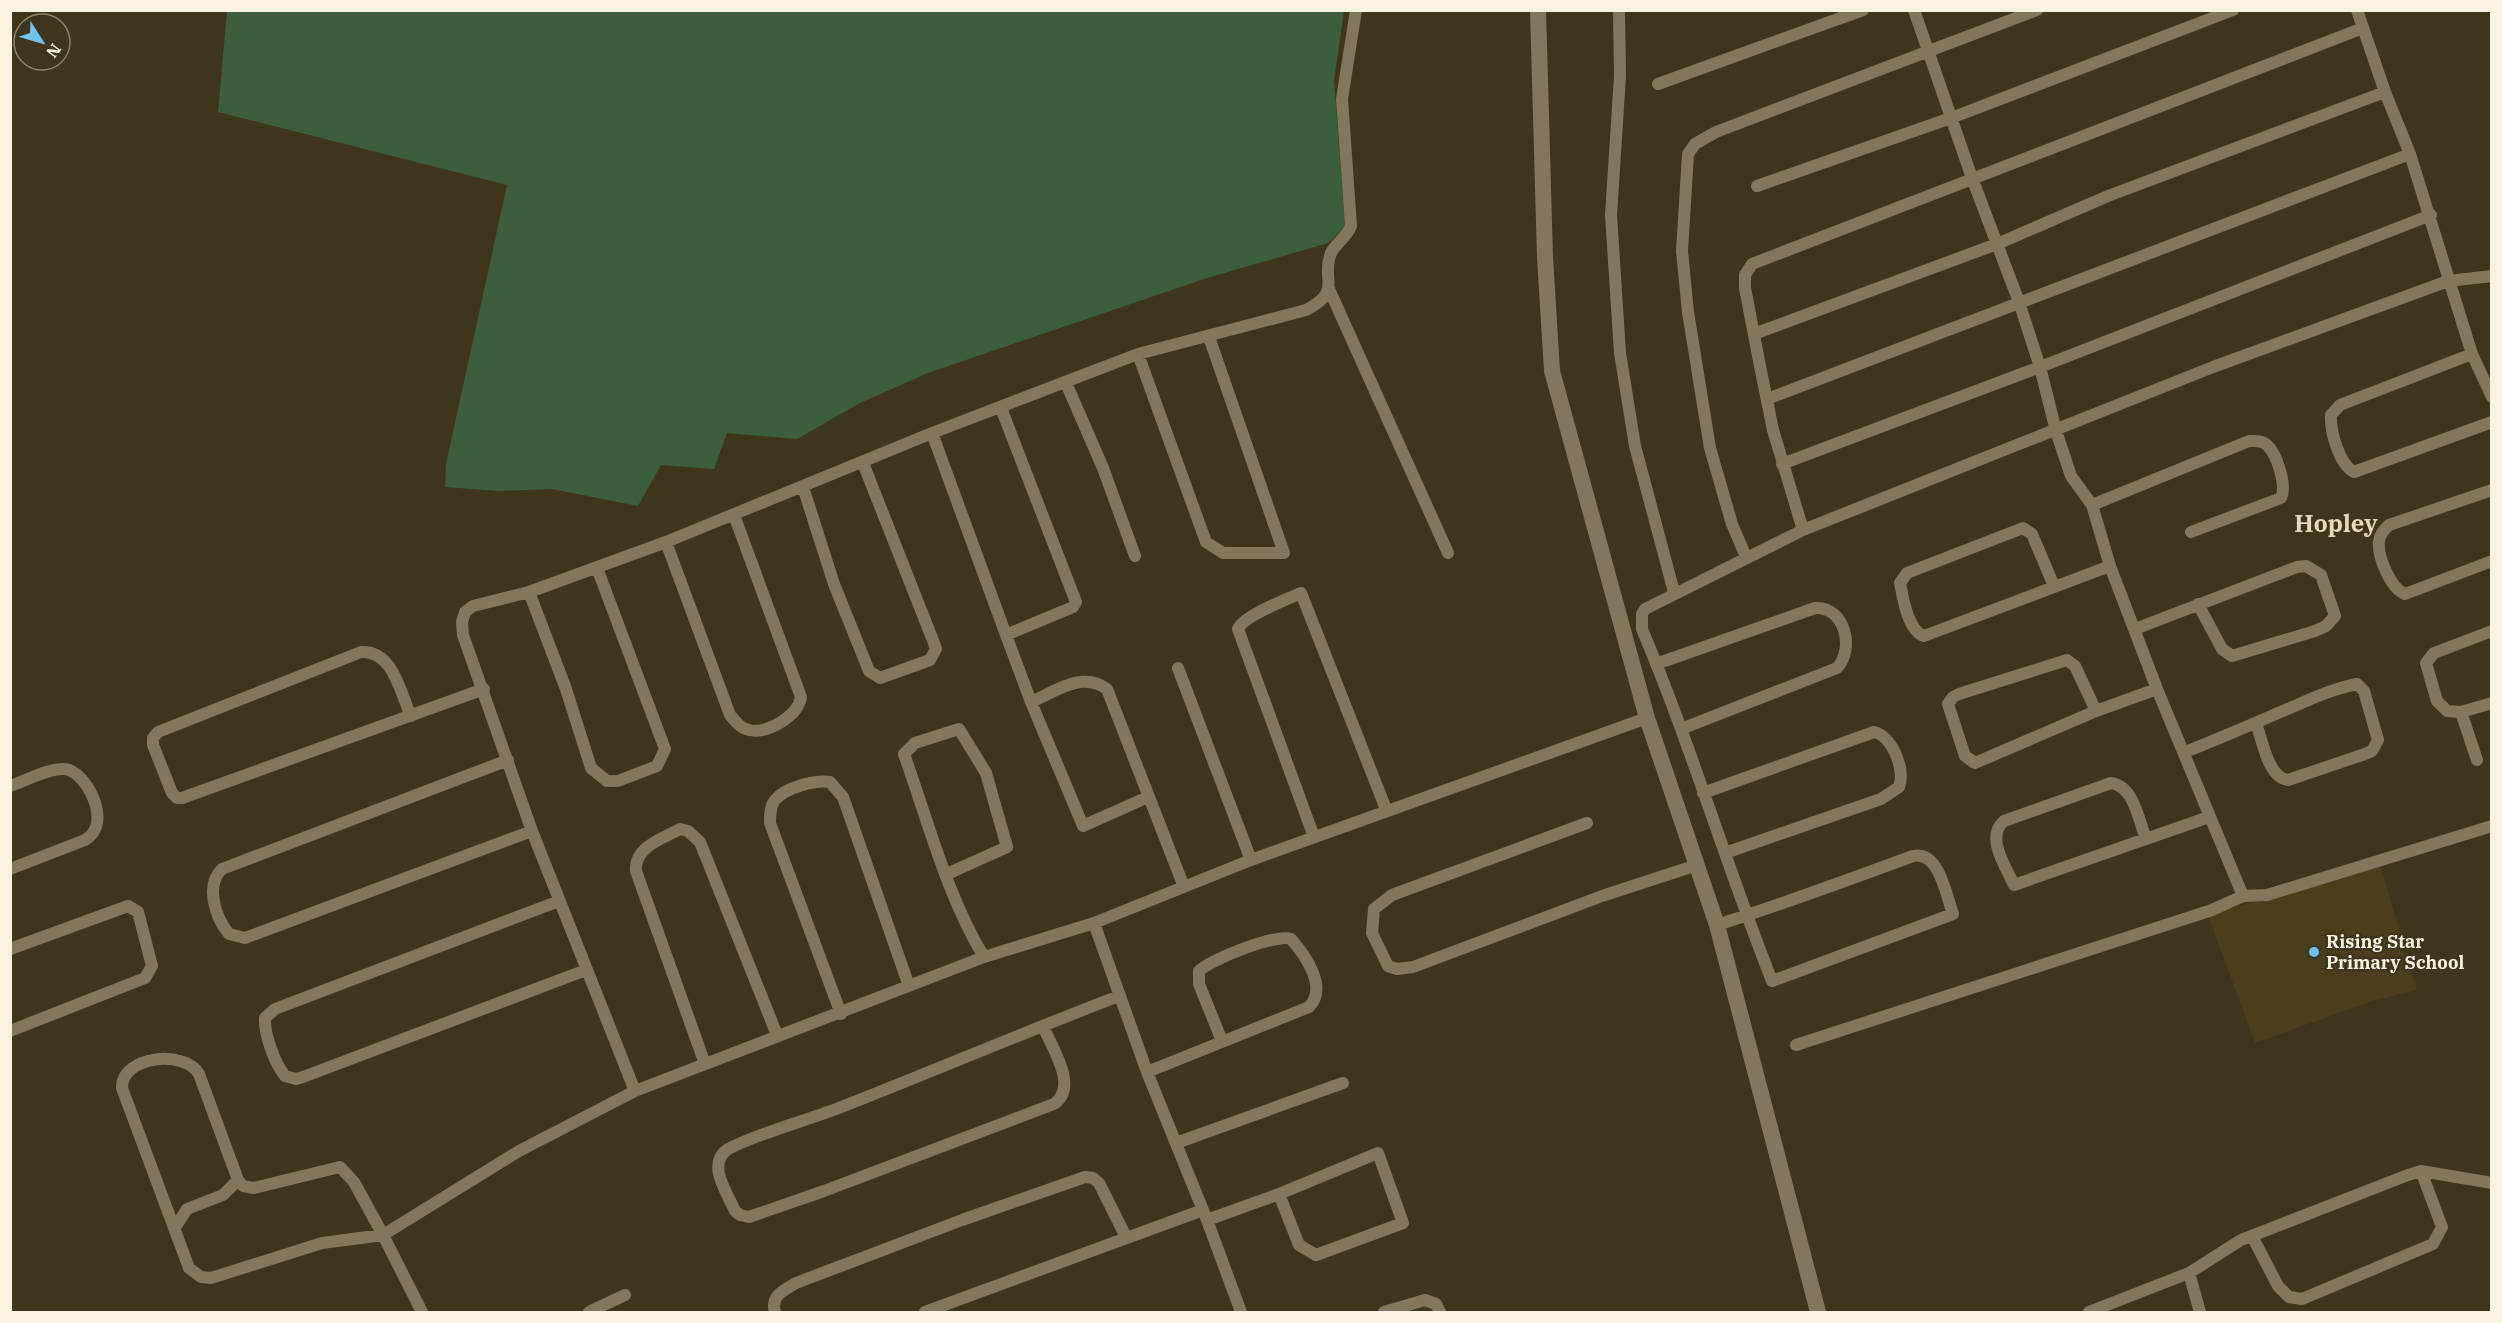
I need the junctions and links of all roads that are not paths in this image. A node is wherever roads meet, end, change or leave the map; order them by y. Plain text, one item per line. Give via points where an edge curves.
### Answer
1 (1356, 10) edge
2 (1538, 10) edge
3 (1620, 10) edge
4 (1863, 10) edge
5 (1914, 10) edge
6 (2037, 10) edge
7 (2233, 10) edge
8 (2357, 10) edge
9 (2363, 28) junction
10 (1930, 51) junction
11 (1658, 84) dead end
12 (2385, 92) junction
13 (1951, 118) junction
14 (2410, 154) junction
15 (1971, 178) junction
16 (1756, 186) dead end
17 (2431, 215) junction
18 (1997, 244) junction
19 (2492, 276) edge
20 (2448, 281) junction
21 (1329, 289) junction
22 (2019, 302) junction
23 (1754, 334) junction
24 (1209, 337) junction
25 (1138, 354) junction
26 (2472, 354) junction
27 (2040, 367) junction
28 (1066, 383) junction
29 (2492, 397) edge
30 (1767, 399) junction
31 (1001, 408) junction
32 (2492, 422) edge
33 (2056, 431) junction
34 (932, 433) junction
35 (863, 463) junction
36 (1782, 464) junction
37 (803, 487) junction
38 (2492, 490) edge
39 (2092, 505) junction
40 (734, 515) junction
41 (1803, 530) junction
42 (2191, 532) dead end
43 (666, 542) junction
44 (1448, 553) dead end
45 (1135, 556) dead end
46 (1746, 557) junction
47 (2492, 561) edge
48 (2110, 566) junction
49 (597, 568) junction
50 (2054, 586) junction
51 (529, 592) junction
52 (1674, 592) junction
53 (2198, 604) junction
54 (2135, 629) junction
55 (2492, 631) edge
56 (1006, 635) junction
57 (1656, 664) junction
58 (1178, 668) dead end
59 (484, 689) junction
60 (2157, 689) junction
61 (1031, 702) junction
62 (2492, 703) edge
63 (2096, 711) junction
64 (2461, 712) junction
65 (411, 716) junction
66 (1647, 718) junction
67 (2256, 723) junction
68 (1681, 729) junction
69 (2185, 752) junction
70 (508, 760) junction
71 (2477, 760) dead end
72 (10, 786) edge
73 (1703, 793) junction
74 (1148, 797) junction
75 (1386, 809) junction
76 (2209, 817) junction
77 (1587, 823) dead end
78 (2492, 826) edge
79 (532, 831) junction
80 (1314, 837) junction
81 (2146, 839) junction
82 (1725, 853) junction
83 (1251, 860) junction
84 (1697, 865) junction
85 (10, 869) edge
86 (947, 874) junction
87 (1184, 887) junction
88 (2243, 896) junction
89 (559, 901) junction
90 (1746, 916) junction
91 (1094, 922) junction
92 (1717, 926) junction
93 (10, 949) edge
94 (984, 957) junction
95 (586, 970) junction
96 (909, 986) junction
97 (1119, 996) junction
98 (841, 1014) junction
99 (1043, 1026) junction
100 (10, 1031) edge
101 (777, 1035) junction
102 (1222, 1041) junction
103 (1796, 1045) dead end
104 (705, 1064) junction
105 (1147, 1072) junction
106 (1343, 1083) dead end
107 (635, 1091) junction
108 (1176, 1143) junction
109 (2421, 1171) junction
110 (238, 1180) junction
111 (2492, 1183) edge
112 (1280, 1194) junction
113 (1205, 1215) junction
114 (176, 1226) junction
115 (383, 1235) junction
116 (2252, 1236) junction
117 (1126, 1237) junction
118 (2189, 1273) junction
119 (625, 1295) dead end
120 (422, 1312) edge
121 (589, 1312) edge
122 (775, 1312) edge
123 (925, 1312) edge
124 (1241, 1312) edge
125 (1384, 1312) edge
126 (1440, 1312) edge
127 (1818, 1312) edge
128 (2089, 1312) edge
129 (2200, 1312) edge

1 - 21 street via 1342,99 1351,226 1331,253
2 - 66 main road via 1552,371
3 - 52 street via 1611,215 1620,353 1635,446
4 - 11 street
5 - 10 street
6 - 10 street
7 - 13 street
8 - 9 street
9 - 12 street
9 - 15 street
10 - 13 street
10 - 46 street via 1716,132 1695,144 1688,154 1682,251 1688,312 1710,448
12 - 14 street
12 - 18 street via 2098,200
13 - 15 street
13 - 16 street
14 - 17 street
14 - 22 street
15 - 18 street
15 - 23 street via 1752,264 1745,281
17 - 20 street
17 - 27 street
18 - 22 street
18 - 23 street
19 - 20 street
20 - 26 street
20 - 33 street via 2213,367
21 - 24 street via 1322,300 1306,310
21 - 44 street
22 - 27 street
22 - 30 street
23 - 30 street
24 - 25 street
24 - 25 street via 1284,553 1222,553 1206,542
25 - 28 street
26 - 29 street
26 - 32 street via 2340,405 2331,415 2332,429 2343,461 2354,472
27 - 33 street
27 - 36 street
28 - 31 street
28 - 45 street
30 - 36 street
31 - 34 street
31 - 56 street via 1076,602 1073,607
33 - 39 street via 2072,476
33 - 41 street
34 - 35 street
34 - 56 street
35 - 37 street
35 - 37 street via 934,643 936,649 930,660 880,678 869,671 834,584
36 - 41 street
37 - 40 street
38 - 47 street via 2389,525 2379,537 2395,587 2405,594
39 - 42 street via 2248,441 2267,445 2285,484 2281,498
39 - 48 street
40 - 43 street
40 - 43 street via 801,697 791,716 762,729 743,728 730,715
41 - 46 street
43 - 49 street
46 - 52 street
48 - 50 street
48 - 54 street
49 - 51 street
49 - 51 street via 665,749 657,766 618,781 608,781 591,768
50 - 50 street via 1924,636 1912,624 1900,583 1907,573 2023,528 2032,534
51 - 59 street via 473,606 465,612 463,635
52 - 57 street via 1641,614 1642,629
53 - 53 street via 2222,649 2232,656 2315,631 2335,616 2326,583 2321,575 2306,567
53 - 54 street
54 - 60 street
55 - 64 street via 2428,657 2427,672 2437,701 2447,711
56 - 61 street
57 - 68 street
57 - 68 street via 1815,608 1829,610 1841,622 1848,648 1837,668
58 - 83 street
59 - 65 street
59 - 70 street
60 - 63 street
60 - 69 street
61 - 74 street via 1081,681 1091,680 1107,689
61 - 74 street via 1083,826
62 - 64 street
63 - 63 street via 2075,666 2067,660 1959,694 1948,704 1965,756 1975,763
64 - 71 street
65 - 65 street via 180,798 172,793 153,744 158,732 361,652 372,651 385,660
66 - 75 street
66 - 84 main road
67 - 67 street via 2274,772 2288,780 2372,751 2378,740 2364,691 2357,684
67 - 69 street
68 - 73 street
69 - 76 street
70 - 79 street
70 - 79 street via 222,869 211,888 217,909 229,934 245,938
72 - 85 street via 54,771 71,771 91,796 99,821 86,840
73 - 82 street
73 - 82 street via 1874,732 1888,742 1902,771 1899,787 1881,799
74 - 87 street
75 - 80 street
75 - 80 street via 1300,593 1242,622 1238,629
76 - 81 street
76 - 88 street
77 - 84 street via 1381,902 1374,909 1372,933 1388,966 1413,967
78 - 88 street via 2267,895
79 - 89 street
80 - 83 street
81 - 81 street via 2014,885 1995,832 2004,821 2117,783 2128,792
82 - 90 street
83 - 87 street
84 - 92 main road
86 - 86 street via 904,754 915,743 959,729 986,773 1007,847
86 - 94 street
87 - 91 street
88 - 103 street via 2212,910
89 - 95 street
89 - 95 street via 275,1010 264,1024 274,1052 285,1076 296,1079
90 - 90 street via 1920,854 1934,864 1953,914 1772,981
90 - 92 street
91 - 94 street
91 - 97 street
92 - 127 main road
93 - 100 street via 128,906 138,912 152,966 145,978
94 - 96 street
95 - 107 street
96 - 98 street
96 - 98 street via 843,797 830,782 800,787 775,800 770,823
97 - 99 street
97 - 105 street
98 - 101 street
99 - 99 street via 728,1149 717,1165 735,1211 749,1216 824,1191 1054,1104 1063,1096 1066,1083
101 - 104 street
101 - 104 street via 700,842 680,829 642,850 635,863
102 - 102 street via 1309,1007 1315,1001 1317,986 1291,939 1270,940 1199,971 1199,984
102 - 105 street
104 - 107 street
105 - 108 street
106 - 108 street
107 - 115 street via 519,1151
108 - 113 street
109 - 111 street
109 - 116 street
109 - 116 street via 2442,1227 2433,1244 2302,1299 2289,1297 2278,1286
110 - 114 street via 223,1195 187,1209
110 - 114 street via 195,1067 171,1058 132,1067 125,1074 123,1088
110 - 115 street via 243,1186 254,1188 340,1167 359,1189
112 - 112 street via 1378,1153 1403,1223 1316,1255 1299,1245
112 - 113 street
113 - 117 street
113 - 124 street
114 - 115 street via 189,1268 206,1278 322,1243
115 - 120 street
116 - 118 street
117 - 122 street via 1099,1183 1085,1177 796,1283 780,1292 775,1299
117 - 123 street
118 - 128 street
118 - 129 street
119 - 121 street
125 - 126 street via 1425,1300 1436,1304

